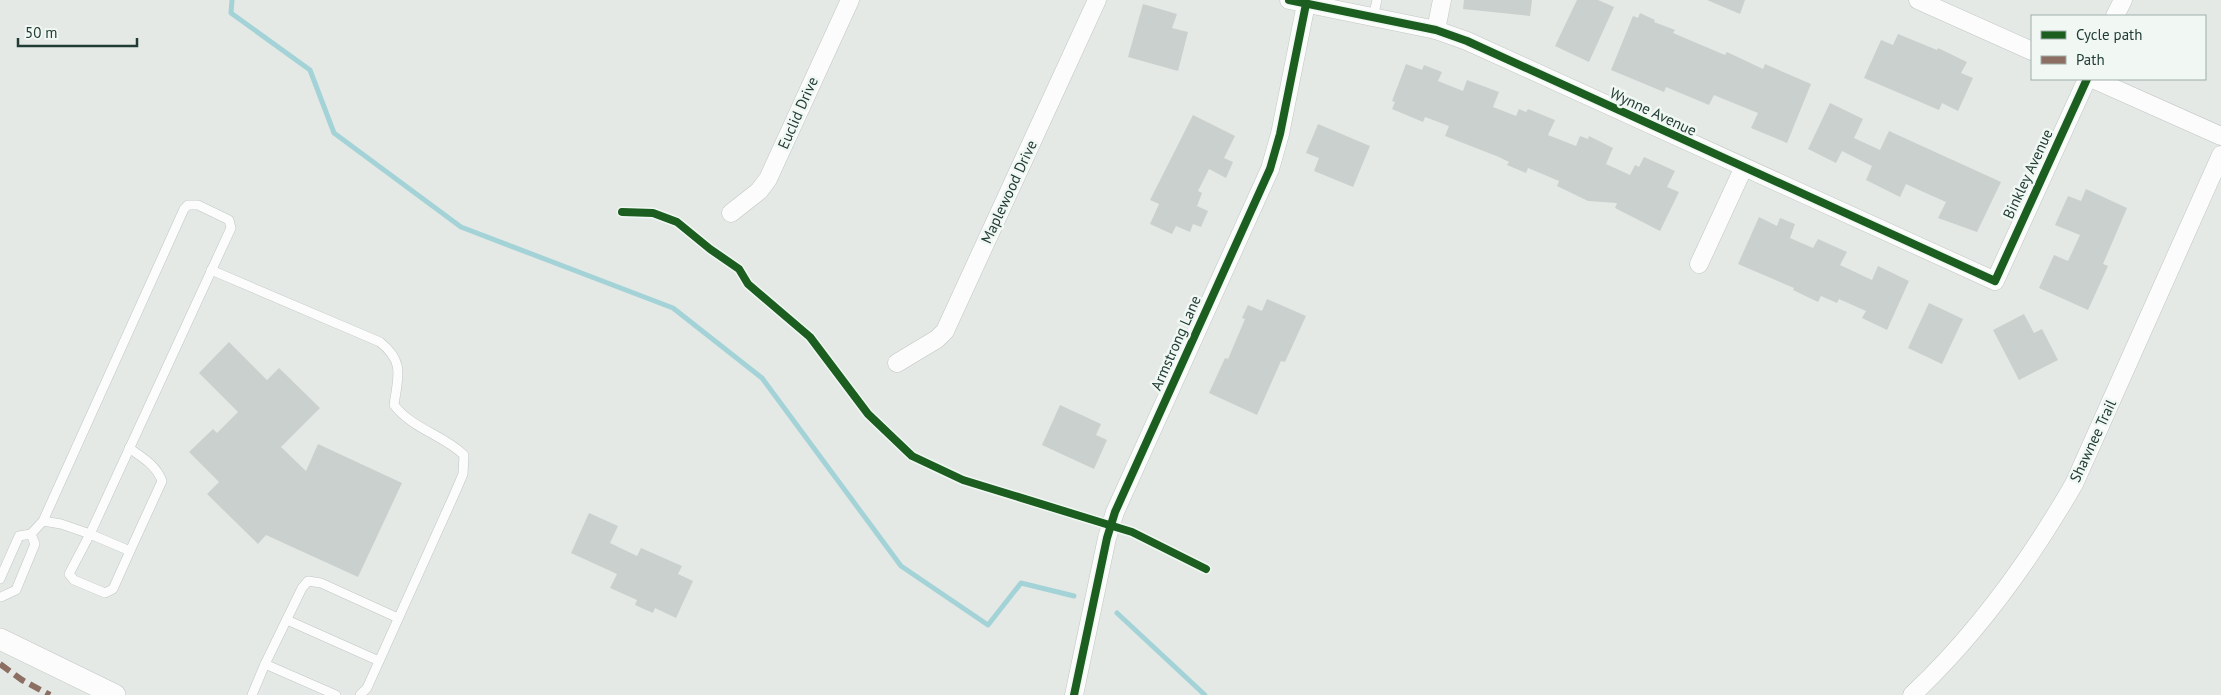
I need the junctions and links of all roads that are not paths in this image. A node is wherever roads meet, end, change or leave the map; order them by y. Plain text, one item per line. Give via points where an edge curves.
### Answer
1 (850, 0) edge
2 (1098, 0) edge
3 (1442, 0) edge
4 (1918, 0) edge
5 (2123, 0) edge
6 (1298, 2) edge
7 (1375, 9) edge
8 (2116, 15) edge
9 (1436, 30) junction
10 (2031, 51) edge
11 (2087, 80) edge
12 (2095, 80) edge
13 (2221, 136) edge
14 (2221, 155) edge
15 (1743, 168) junction
16 (731, 214) dead end
17 (1699, 264) dead end
18 (211, 270) junction
19 (1995, 281) joint
20 (897, 363) dead end
21 (129, 448) junction
22 (43, 521) junction
23 (31, 534) junction
24 (90, 534) junction
25 (130, 551) junction
26 (0, 579) edge
27 (0, 596) edge
28 (398, 618) junction
29 (287, 620) junction
30 (0, 639) edge
31 (379, 661) junction
32 (265, 664) junction
33 (115, 695) edge
34 (252, 695) edge
35 (336, 695) edge
36 (360, 695) edge
37 (1074, 695) edge
38 (1912, 695) edge

1 - 16 street, Euclid Drive via 768,179 759,192
2 - 20 street, Maplewood Drive via 945,331
3 - 9 street
4 - 10 street
5 - 8 street
6 - 7 street, Wynne Avenue
6 - 37 street, Armstrong Lane via 1280,134 1270,169 1110,525
7 - 9 street, Wynne Avenue
9 - 15 street, Wynne Avenue via 1476,45
11 - 19 street, Binkley Avenue
12 - 13 street
14 - 38 street, Shawnee Trail via 2070,492 2006,591
15 - 17 street
15 - 19 street, Wynne Avenue
18 - 21 lane
18 - 22 lane via 231,228 229,220 198,205 188,205
18 - 28 lane via 380,342 392,352 399,368 394,405 414,425 452,444 464,456 463,474
21 - 24 lane
21 - 25 lane via 151,464 162,481
22 - 23 lane
22 - 24 lane
23 - 26 lane via 19,536
23 - 27 lane via 35,544 16,590
24 - 25 lane
24 - 25 lane via 69,574 74,580 105,593 114,589
28 - 29 lane via 321,583 308,581
28 - 31 lane
29 - 31 lane
29 - 32 lane
30 - 33 street
31 - 36 lane via 367,688
32 - 34 lane
32 - 35 lane

